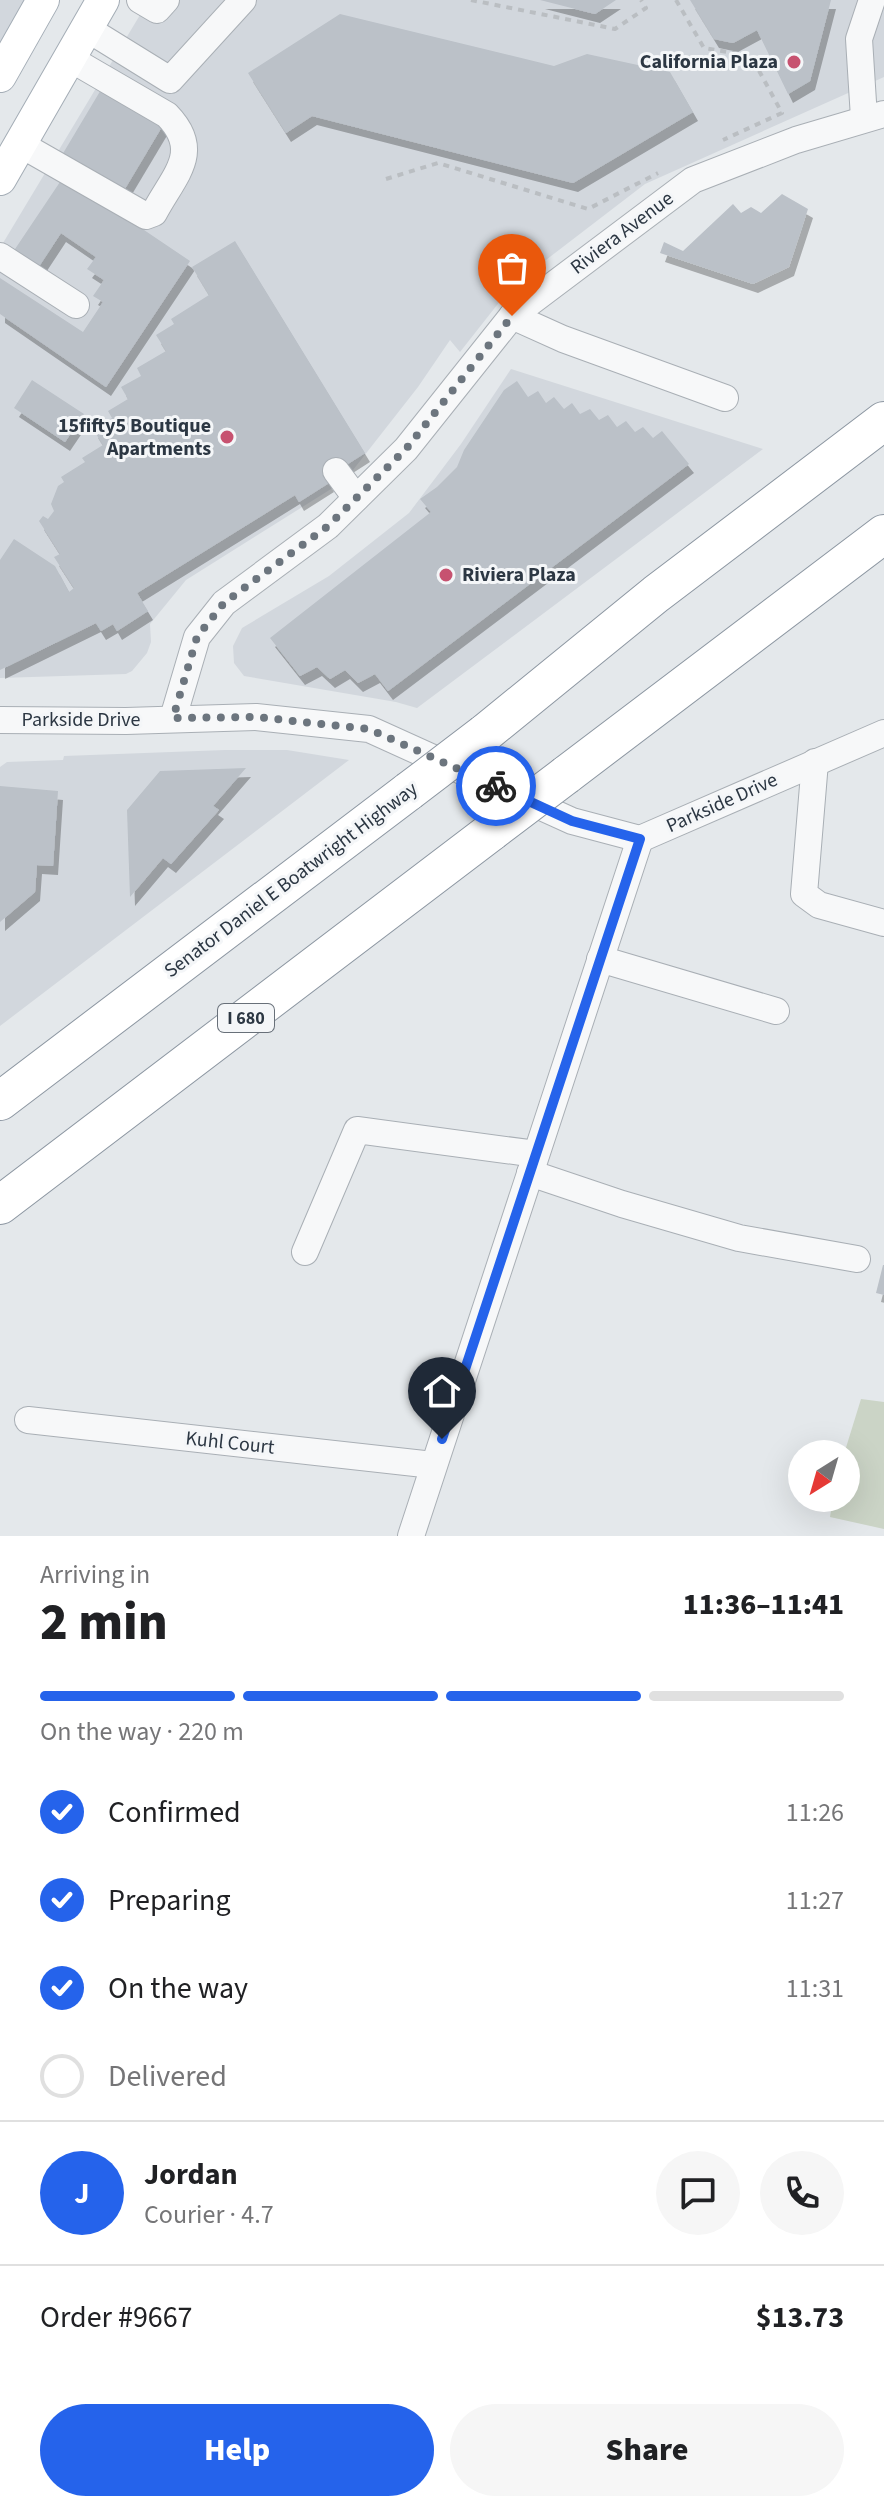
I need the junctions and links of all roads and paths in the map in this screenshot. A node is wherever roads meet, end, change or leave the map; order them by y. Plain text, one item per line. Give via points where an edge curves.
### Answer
1 (43, 0) edge
2 (103, 0) edge
3 (140, 0) edge
4 (166, 0) edge
5 (243, 0) edge
6 (471, 0) edge
7 (641, 0) edge
8 (676, 0) edge
9 (872, 0) edge
10 (86, 28) junction
11 (69, 58) junction
12 (0, 76) edge
13 (874, 116) edge
14 (715, 143) dead end
15 (20, 144) junction
16 (659, 173) dead end
17 (0, 179) edge
18 (386, 179) dead end
19 (0, 256) edge
20 (76, 305) dead end
21 (512, 316) junction
22 (725, 398) dead end
23 (884, 421) edge
24 (336, 471) dead end
25 (356, 498) junction
26 (884, 534) edge
27 (173, 718) junction
28 (0, 720) edge
29 (884, 733) edge
30 (815, 762) junction
31 (640, 839) junction
32 (884, 923) edge
33 (600, 959) junction
34 (776, 1011) dead end
35 (0, 1101) edge
36 (533, 1163) junction
37 (0, 1205) edge
38 (305, 1252) dead end
39 (857, 1259) dead end
40 (28, 1420) dead end
41 (433, 1465) junction
42 (411, 1536) edge

1 - 12 main road
2 - 10 main road
3 - 4 street via 157,10
5 - 10 street via 170,80
6 - 7 path via 615,29 646,8
8 - 14 path via 704,48 751,56 782,113
9 - 13 street via 859,39
10 - 11 main road
11 - 15 main road
11 - 15 street via 179,127 187,152 154,213 146,216
13 - 21 street, Riviera Avenue via 693,180
15 - 17 main road
16 - 18 path via 588,209 438,163
19 - 20 street
21 - 22 street
21 - 25 street, Riviera Avenue via 406,449
23 - 35 highway, Senator Daniel E Boatwright Highway, bridge via 656,594 484,734
24 - 25 street
25 - 27 street, Riviera Avenue via 328,526 224,603 197,637
26 - 37 highway, I 680, bridge
27 - 28 street, Parkside Drive
27 - 31 street, Parkside Drive via 256,717 369,729 572,821
29 - 30 street, Parkside Drive
30 - 31 street, Parkside Drive
30 - 32 street via 804,894 819,905
31 - 33 street
33 - 34 street
33 - 36 street
36 - 38 street via 357,1130
36 - 39 street via 622,1204 739,1238
36 - 41 street
40 - 41 street, Kuhl Court
41 - 42 street

